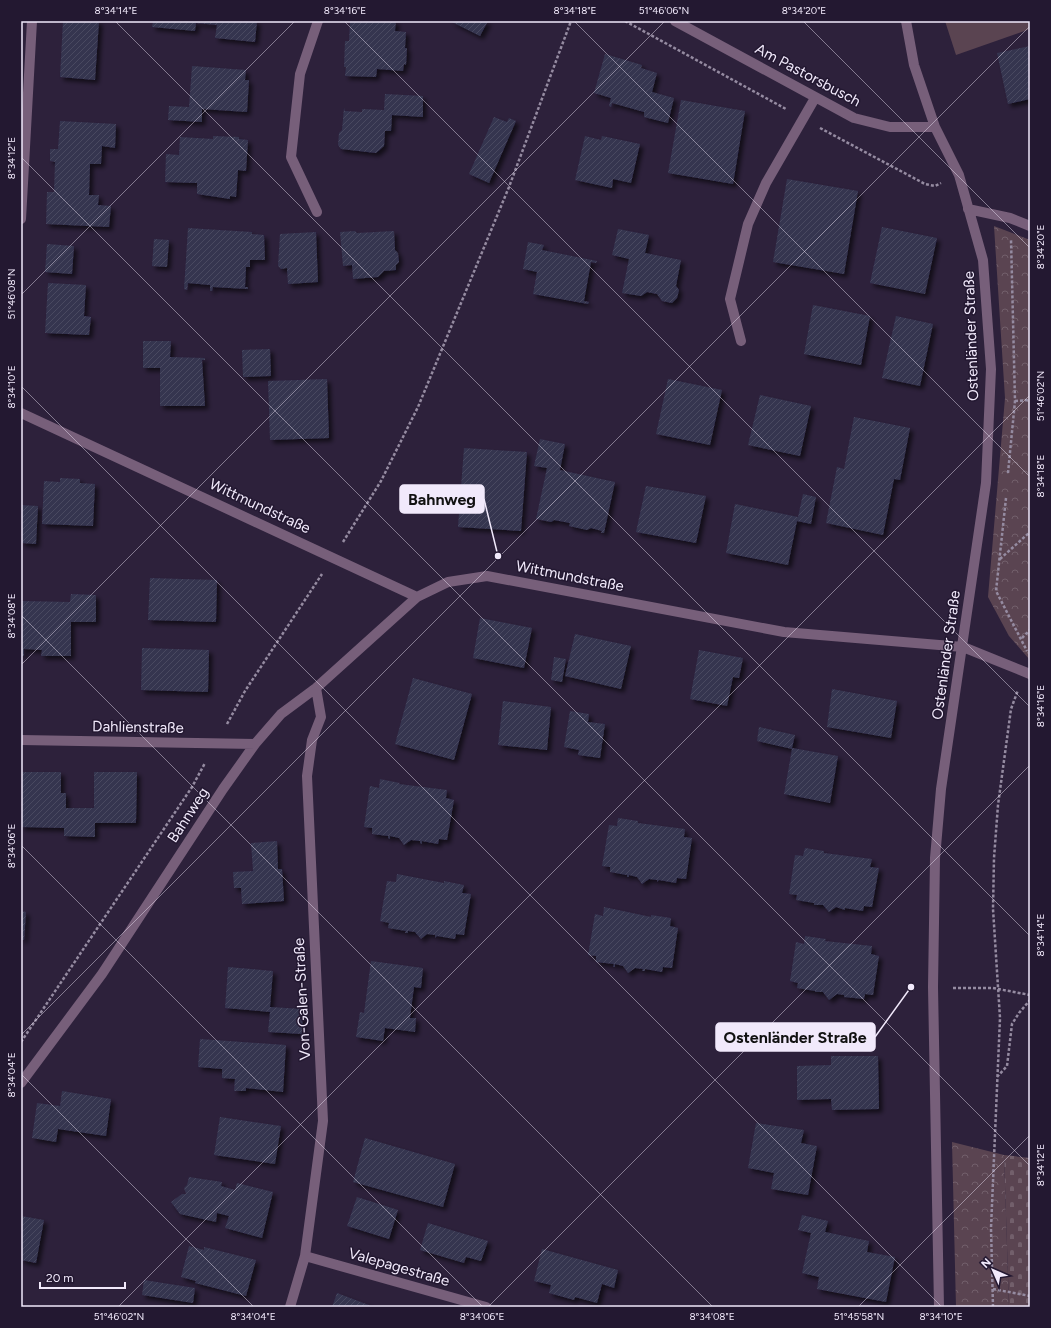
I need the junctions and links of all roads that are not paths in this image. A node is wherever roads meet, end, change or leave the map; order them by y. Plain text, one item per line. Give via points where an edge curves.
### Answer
1 (32, 21) edge
2 (318, 21) edge
3 (675, 21) edge
4 (906, 21) edge
5 (815, 98) junction
6 (935, 127) junction
7 (968, 209) junction
8 (317, 212) dead end
9 (21, 219) edge
10 (1030, 226) edge
11 (741, 341) dead end
12 (21, 413) edge
13 (417, 597) junction
14 (963, 647) junction
15 (1030, 674) edge
16 (316, 688) junction
17 (21, 740) edge
18 (255, 744) junction
19 (21, 1083) edge
20 (305, 1256) junction
21 (290, 1307) edge
22 (486, 1307) edge
23 (939, 1307) edge

1 - 9 street
2 - 8 street via 300,74 291,157
3 - 5 street, Am Pastorsbusch
4 - 6 street, Ostenländer Straße via 914,65
5 - 6 street, Am Pastorsbusch via 854,118 890,126
5 - 11 street via 766,183 748,224 730,299
6 - 7 street, Ostenländer Straße via 958,175
7 - 10 street via 1010,218
7 - 14 street, Ostenländer Straße via 983,260 991,369 986,483
12 - 13 street, Wittmundstraße via 334,556
13 - 14 street, Wittmundstraße via 448,582 487,576 784,632
13 - 16 street, Bahnweg
14 - 15 street, Wittmundstraße
14 - 23 street, Ostenländer Straße via 941,789 935,858 932,988
16 - 18 street, Bahnweg via 281,714
16 - 20 street, Von-Galen-Straße via 320,717 312,740 307,776 323,1121
17 - 18 street, Dahlienstraße
18 - 19 street, Bahnweg via 102,974
20 - 21 street, Von-Galen-Straße
20 - 22 street, Valepagestraße

